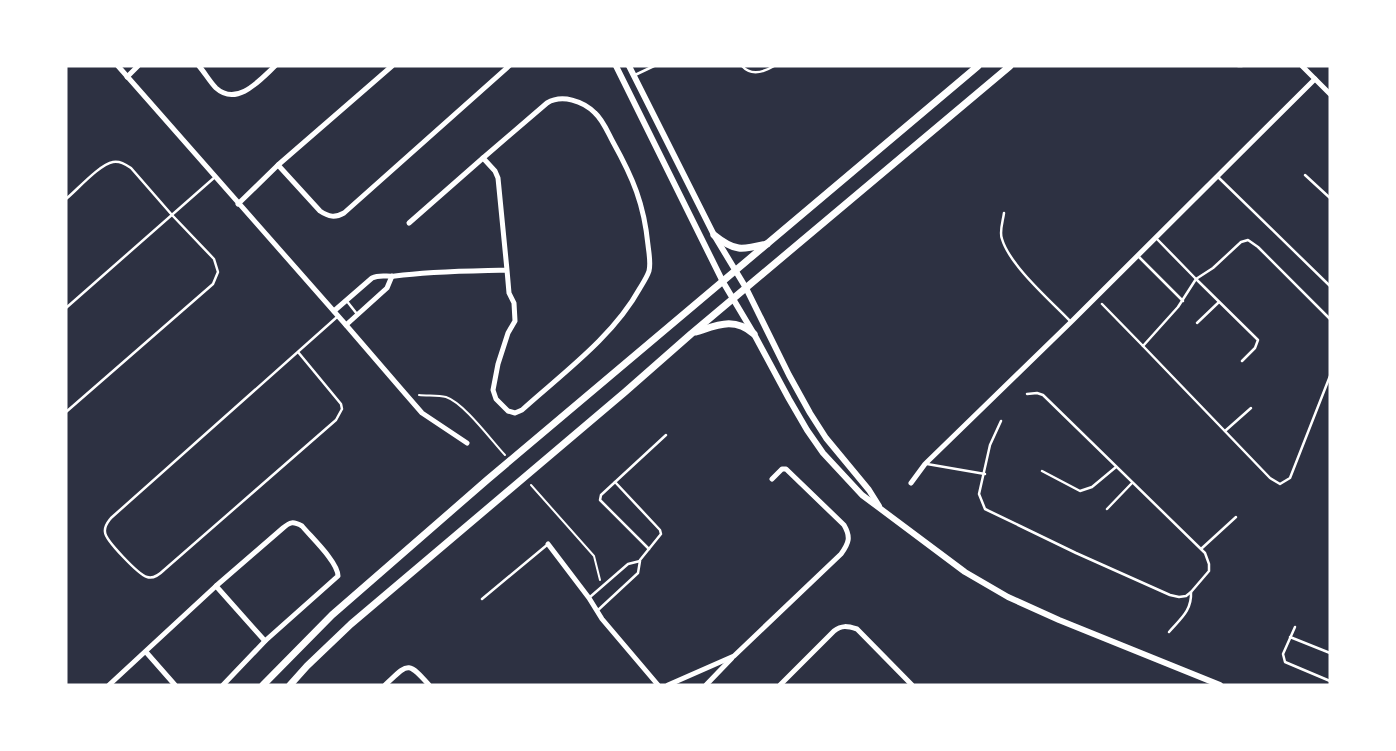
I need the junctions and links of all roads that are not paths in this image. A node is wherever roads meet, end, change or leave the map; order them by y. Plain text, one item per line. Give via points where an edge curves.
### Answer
1 (118, 66) edge
2 (138, 66) edge
3 (199, 66) edge
4 (275, 66) edge
5 (392, 66) edge
6 (509, 66) edge
7 (616, 66) edge
8 (629, 66) edge
9 (654, 66) edge
10 (742, 66) edge
11 (774, 66) edge
12 (978, 66) edge
13 (1010, 66) edge
14 (1238, 66) edge
15 (1242, 66) edge
16 (1302, 66) edge
17 (634, 76) junction
18 (127, 77) junction
19 (1314, 79) junction
20 (623, 81) junction
21 (1330, 94) edge
22 (484, 158) junction
23 (278, 165) junction
24 (1305, 175) dead end
25 (1217, 176) junction
26 (215, 177) junction
27 (1330, 198) edge
28 (66, 199) edge
29 (238, 204) junction
30 (1004, 213) dead end
31 (172, 215) junction
32 (408, 223) dead end
33 (714, 235) junction
34 (1155, 237) junction
35 (769, 243) junction
36 (1137, 255) junction
37 (507, 270) junction
38 (736, 271) junction
39 (392, 276) junction
40 (1196, 279) junction
41 (723, 282) junction
42 (1330, 286) edge
43 (746, 288) junction
44 (733, 299) junction
45 (346, 300) junction
46 (1183, 301) junction
47 (1219, 302) junction
48 (1102, 304) dead end
49 (66, 308) edge
50 (334, 311) junction
51 (357, 314) junction
52 (339, 316) junction
53 (1330, 319) edge
54 (1071, 322) junction
55 (1197, 323) dead end
56 (346, 325) junction
57 (691, 334) junction
58 (754, 334) junction
59 (1143, 346) junction
60 (298, 352) junction
61 (1242, 361) dead end
62 (1330, 376) edge
63 (1027, 394) dead end
64 (1251, 408) dead end
65 (66, 412) edge
66 (1001, 422) dead end
67 (1225, 431) junction
68 (666, 435) dead end
69 (467, 443) dead end
70 (925, 464) junction
71 (1116, 467) junction
72 (1042, 471) dead end
73 (985, 474) junction
74 (772, 479) dead end
75 (615, 482) junction
76 (1132, 482) junction
77 (911, 483) dead end
78 (1107, 509) dead end
79 (882, 511) junction
80 (1236, 517) dead end
81 (548, 544) joint
82 (649, 549) junction
83 (1201, 549) junction
84 (640, 561) junction
85 (216, 586) junction
86 (1191, 592) junction
87 (589, 598) junction
88 (482, 599) dead end
89 (597, 611) junction
90 (1295, 627) dead end
91 (1169, 632) dead end
92 (1290, 637) junction
93 (265, 641) junction
94 (146, 652) junction
95 (1330, 652) edge
96 (734, 656) junction
97 (1330, 681) edge
98 (109, 685) edge
99 (175, 685) edge
100 (223, 685) edge
101 (263, 685) edge
102 (290, 685) edge
103 (386, 685) edge
104 (429, 685) edge
105 (658, 685) edge
106 (668, 685) edge
107 (706, 685) edge
108 (780, 685) edge
109 (912, 685) edge
110 (1220, 685) edge

1 - 18 street
2 - 18 street
3 - 4 street via 215,87 232,95 248,90
5 - 23 street
6 - 23 street via 338,216 326,216 320,211
7 - 20 street
8 - 17 street
9 - 17 lane
10 - 11 lane via 755,73
12 - 35 main road
13 - 43 main road
14 - 15 lane
16 - 19 street
17 - 20 street
17 - 33 street
18 - 26 street
19 - 21 street
19 - 25 street
20 - 41 street
22 - 32 street
22 - 37 street via 498,178
22 - 37 street via 547,103 565,99 596,114 619,153 641,201 650,263 649,273 632,302 591,348 515,413 508,411 496,399 493,390 498,364 514,321
23 - 29 street
24 - 27 lane
25 - 34 street
25 - 42 lane
26 - 29 street
26 - 31 lane
28 - 31 lane via 106,164 118,162 131,168
29 - 50 street
30 - 54 lane via 1001,237 1007,252
31 - 49 lane
31 - 65 lane via 214,258 218,272 216,278
33 - 35 main road via 733,248
33 - 38 street
34 - 36 street
34 - 40 lane
35 - 38 main road
36 - 46 lane
36 - 54 street
37 - 39 street
38 - 41 main road
38 - 43 street
39 - 45 street via 372,278
39 - 51 street via 387,288
40 - 46 lane
40 - 47 lane
40 - 53 lane via 1241,242 1248,240
41 - 44 street
41 - 101 main road via 347,602
43 - 44 main road
43 - 79 street via 810,413
44 - 57 main road
44 - 58 street
45 - 50 street
45 - 51 lane
46 - 59 lane
47 - 55 lane
47 - 61 lane via 1258,340
48 - 59 lane
50 - 52 street
51 - 56 street
52 - 56 street
52 - 60 lane
54 - 70 street
56 - 69 street via 422,413
57 - 58 main road via 731,323
57 - 102 main road via 351,624
58 - 79 street via 798,415 823,453 862,496
59 - 67 lane
60 - 60 lane via 342,404 336,420 159,575 146,577 140,573 108,540 104,532 106,524
62 - 67 lane via 1290,478 1284,483 1270,478
63 - 71 lane via 1043,395
64 - 67 lane
66 - 73 lane via 990,445
68 - 75 lane
70 - 73 lane
70 - 77 street
71 - 72 lane via 1092,487 1080,491
71 - 76 lane
73 - 86 lane via 979,494 985,509 990,512 1170,595 1179,598
74 - 96 street via 786,469 844,525 850,540 841,554
75 - 82 lane via 658,527 661,534
75 - 82 lane via 600,500
76 - 78 lane
76 - 83 lane
79 - 110 street via 965,572 1008,597
80 - 83 lane
81 - 87 street
81 - 88 lane
82 - 84 lane
83 - 86 lane via 1208,559 1209,571
84 - 87 lane via 628,564
84 - 89 lane via 638,573
85 - 93 street
85 - 93 street via 288,524 293,522 302,526 338,570 338,576
85 - 94 street
86 - 91 lane via 1189,609
87 - 89 street
89 - 105 street
90 - 92 lane
92 - 95 lane
92 - 97 lane via 1283,654 1285,662
93 - 100 street
94 - 98 street
94 - 99 street
96 - 106 street
96 - 107 street
103 - 104 street via 404,668 410,667
108 - 109 street via 834,631 840,626 849,626 857,629

